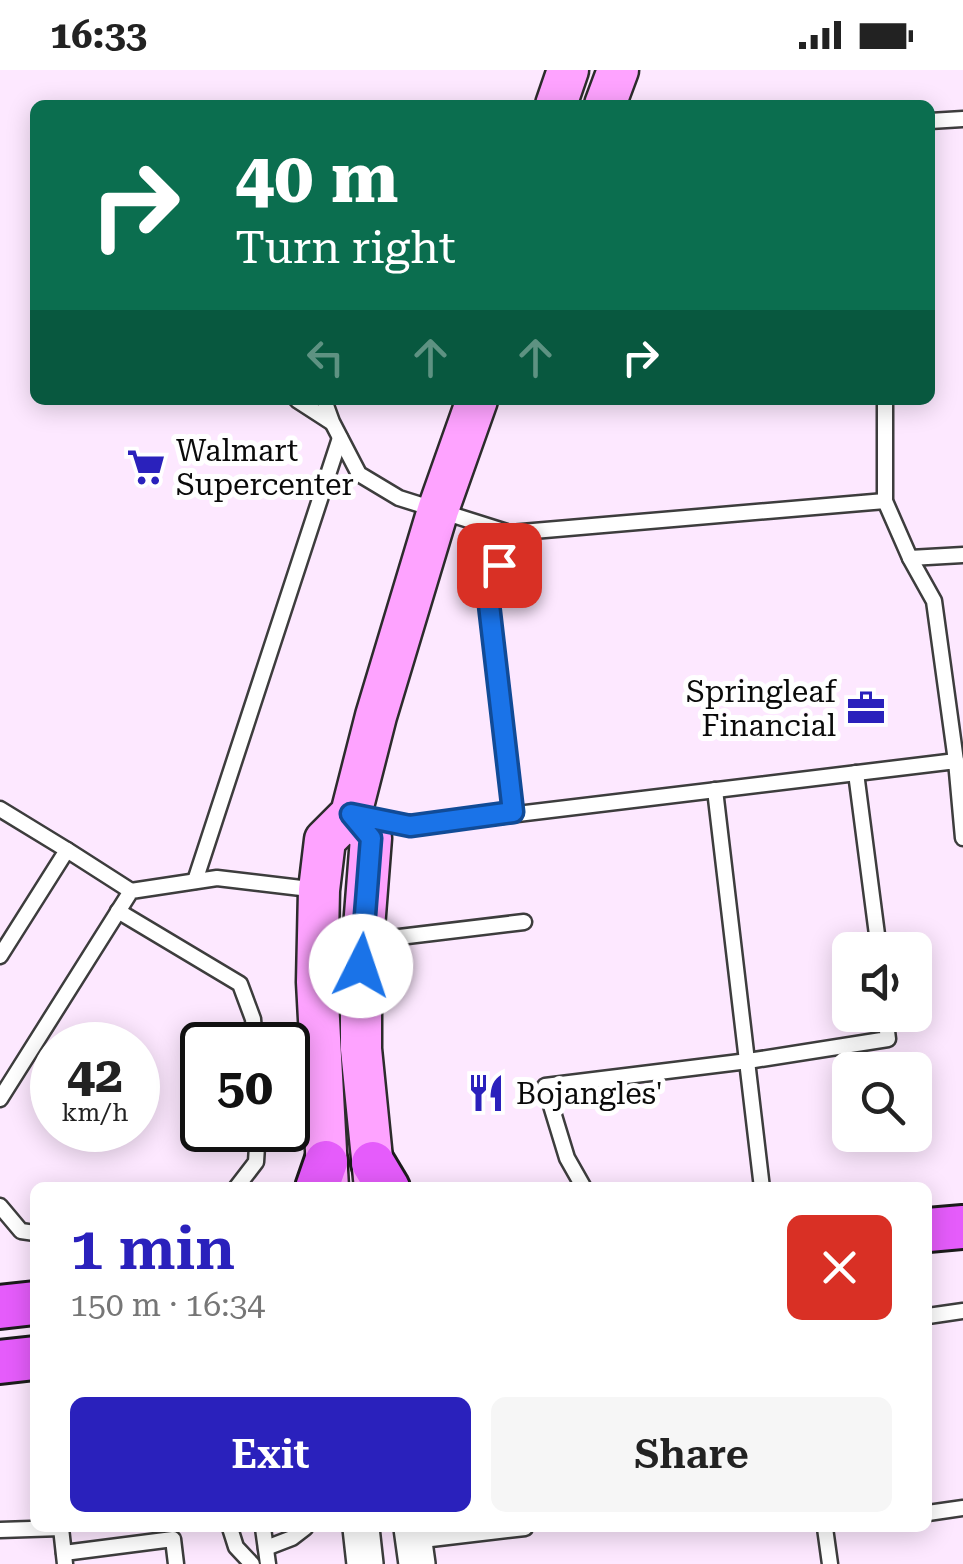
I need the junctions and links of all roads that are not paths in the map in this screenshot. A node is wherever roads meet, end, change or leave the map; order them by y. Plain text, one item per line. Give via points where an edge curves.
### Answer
1 (568, 70) edge
2 (618, 70) edge
3 (558, 100) edge
4 (607, 100) edge
5 (963, 118) edge
6 (935, 120) edge
7 (305, 405) edge
8 (326, 405) edge
9 (475, 405) edge
10 (885, 405) edge
11 (332, 422) junction
12 (340, 438) junction
13 (885, 501) junction
14 (438, 510) junction
15 (510, 533) junction
16 (963, 555) edge
17 (910, 558) junction
18 (956, 761) junction
19 (856, 773) junction
20 (715, 790) junction
21 (513, 812) junction
22 (351, 814) junction
23 (2, 815) edge
24 (963, 838) edge
25 (67, 850) junction
26 (195, 881) junction
27 (130, 890) junction
28 (319, 890) junction
29 (118, 911) junction
30 (524, 922) dead end
31 (876, 932) edge
32 (363, 942) junction
33 (0, 956) edge
34 (253, 1022) edge
35 (887, 1032) edge
36 (748, 1061) junction
37 (0, 1099) edge
38 (257, 1152) edge
39 (324, 1179) edge
40 (379, 1179) edge
41 (241, 1182) edge
42 (581, 1182) edge
43 (761, 1182) edge
44 (0, 1206) edge
45 (963, 1226) edge
46 (932, 1230) edge
47 (30, 1232) edge
48 (30, 1304) edge
49 (0, 1307) edge
50 (963, 1311) edge
51 (932, 1315) edge
52 (30, 1359) edge
53 (0, 1362) edge
54 (963, 1508) edge
55 (932, 1512) edge
56 (30, 1529) edge
57 (0, 1530) edge
58 (62, 1532) edge
59 (231, 1532) edge
60 (300, 1532) edge
61 (361, 1532) edge
62 (497, 1532) edge
63 (826, 1532) edge
64 (414, 1544) edge
65 (267, 1556) edge
66 (65, 1558) edge
67 (176, 1564) edge
68 (252, 1564) edge
69 (365, 1564) edge
70 (830, 1564) edge

1 - 3 main road
2 - 4 main road
5 - 6 lane
7 - 11 lane
8 - 11 lane
9 - 14 main road
10 - 13 lane
11 - 12 lane
12 - 14 lane via 359,474 398,498
12 - 26 lane
13 - 15 lane
13 - 17 lane
14 - 15 lane
14 - 22 main road
15 - 21 lane via 488,596
16 - 17 lane
17 - 18 lane via 934,601
18 - 19 lane
18 - 24 lane
19 - 20 lane
19 - 31 lane
20 - 21 lane
20 - 36 lane
21 - 22 lane via 410,826
22 - 28 main road via 325,840
22 - 32 main road via 371,838
23 - 25 lane
25 - 27 lane
25 - 33 lane
26 - 27 lane
26 - 28 lane
27 - 29 lane
28 - 39 main road
29 - 34 lane via 240,984
29 - 37 lane
30 - 32 lane
32 - 40 main road via 361,1049
35 - 36 lane via 888,1039
36 - 42 lane via 545,1086
36 - 43 lane
38 - 41 lane
44 - 47 lane
45 - 46 main road
48 - 49 main road
50 - 51 lane
52 - 53 main road
54 - 55 lane
56 - 57 lane
58 - 66 lane
59 - 68 lane
60 - 65 lane
61 - 69 street
62 - 64 lane
63 - 70 lane
66 - 67 lane via 173,1539

